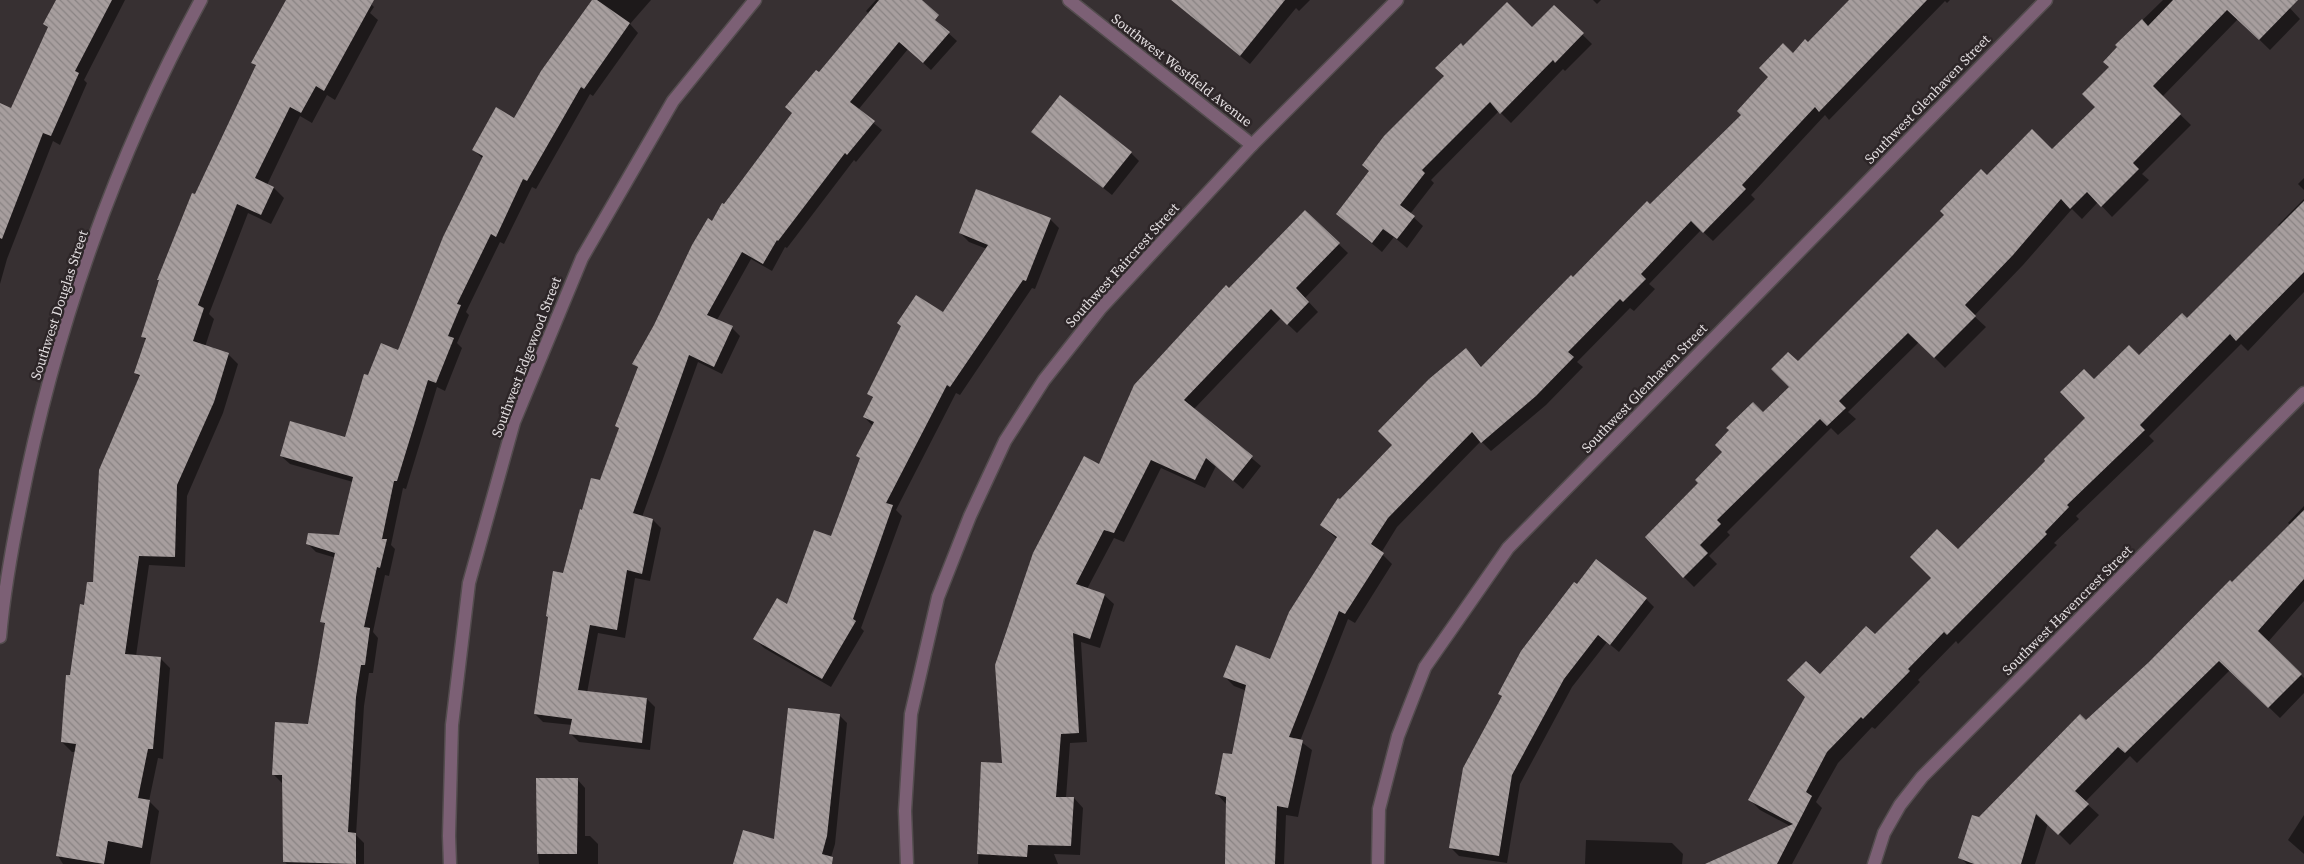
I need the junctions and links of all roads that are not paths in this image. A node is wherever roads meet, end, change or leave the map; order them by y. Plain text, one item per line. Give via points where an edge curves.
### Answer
1 (201, 0) edge
2 (755, 0) edge
3 (1069, 0) edge
4 (1397, 0) edge
5 (2046, 0) edge
6 (1252, 145) junction
7 (2304, 394) edge
8 (0, 637) edge
9 (450, 864) edge
10 (907, 864) edge
11 (1378, 864) edge
12 (1874, 864) edge

1 - 8 street, Southwest Douglas Street via 143,115 61,337 30,457 4,592
2 - 9 street, Southwest Edgewood Street via 673,101 582,258 514,422 469,583 452,726
3 - 6 street, Southwest Westfield Avenue
4 - 6 street, Southwest Faircrest Street
5 - 11 street, Southwest Glenhaven Street via 1508,548 1425,667 1398,736 1379,809
6 - 10 street, Southwest Faircrest Street via 1100,308 1044,380 1004,441 970,516 936,606 911,714 905,811
7 - 12 street, Southwest Havencrest Street via 1922,777 1884,833

